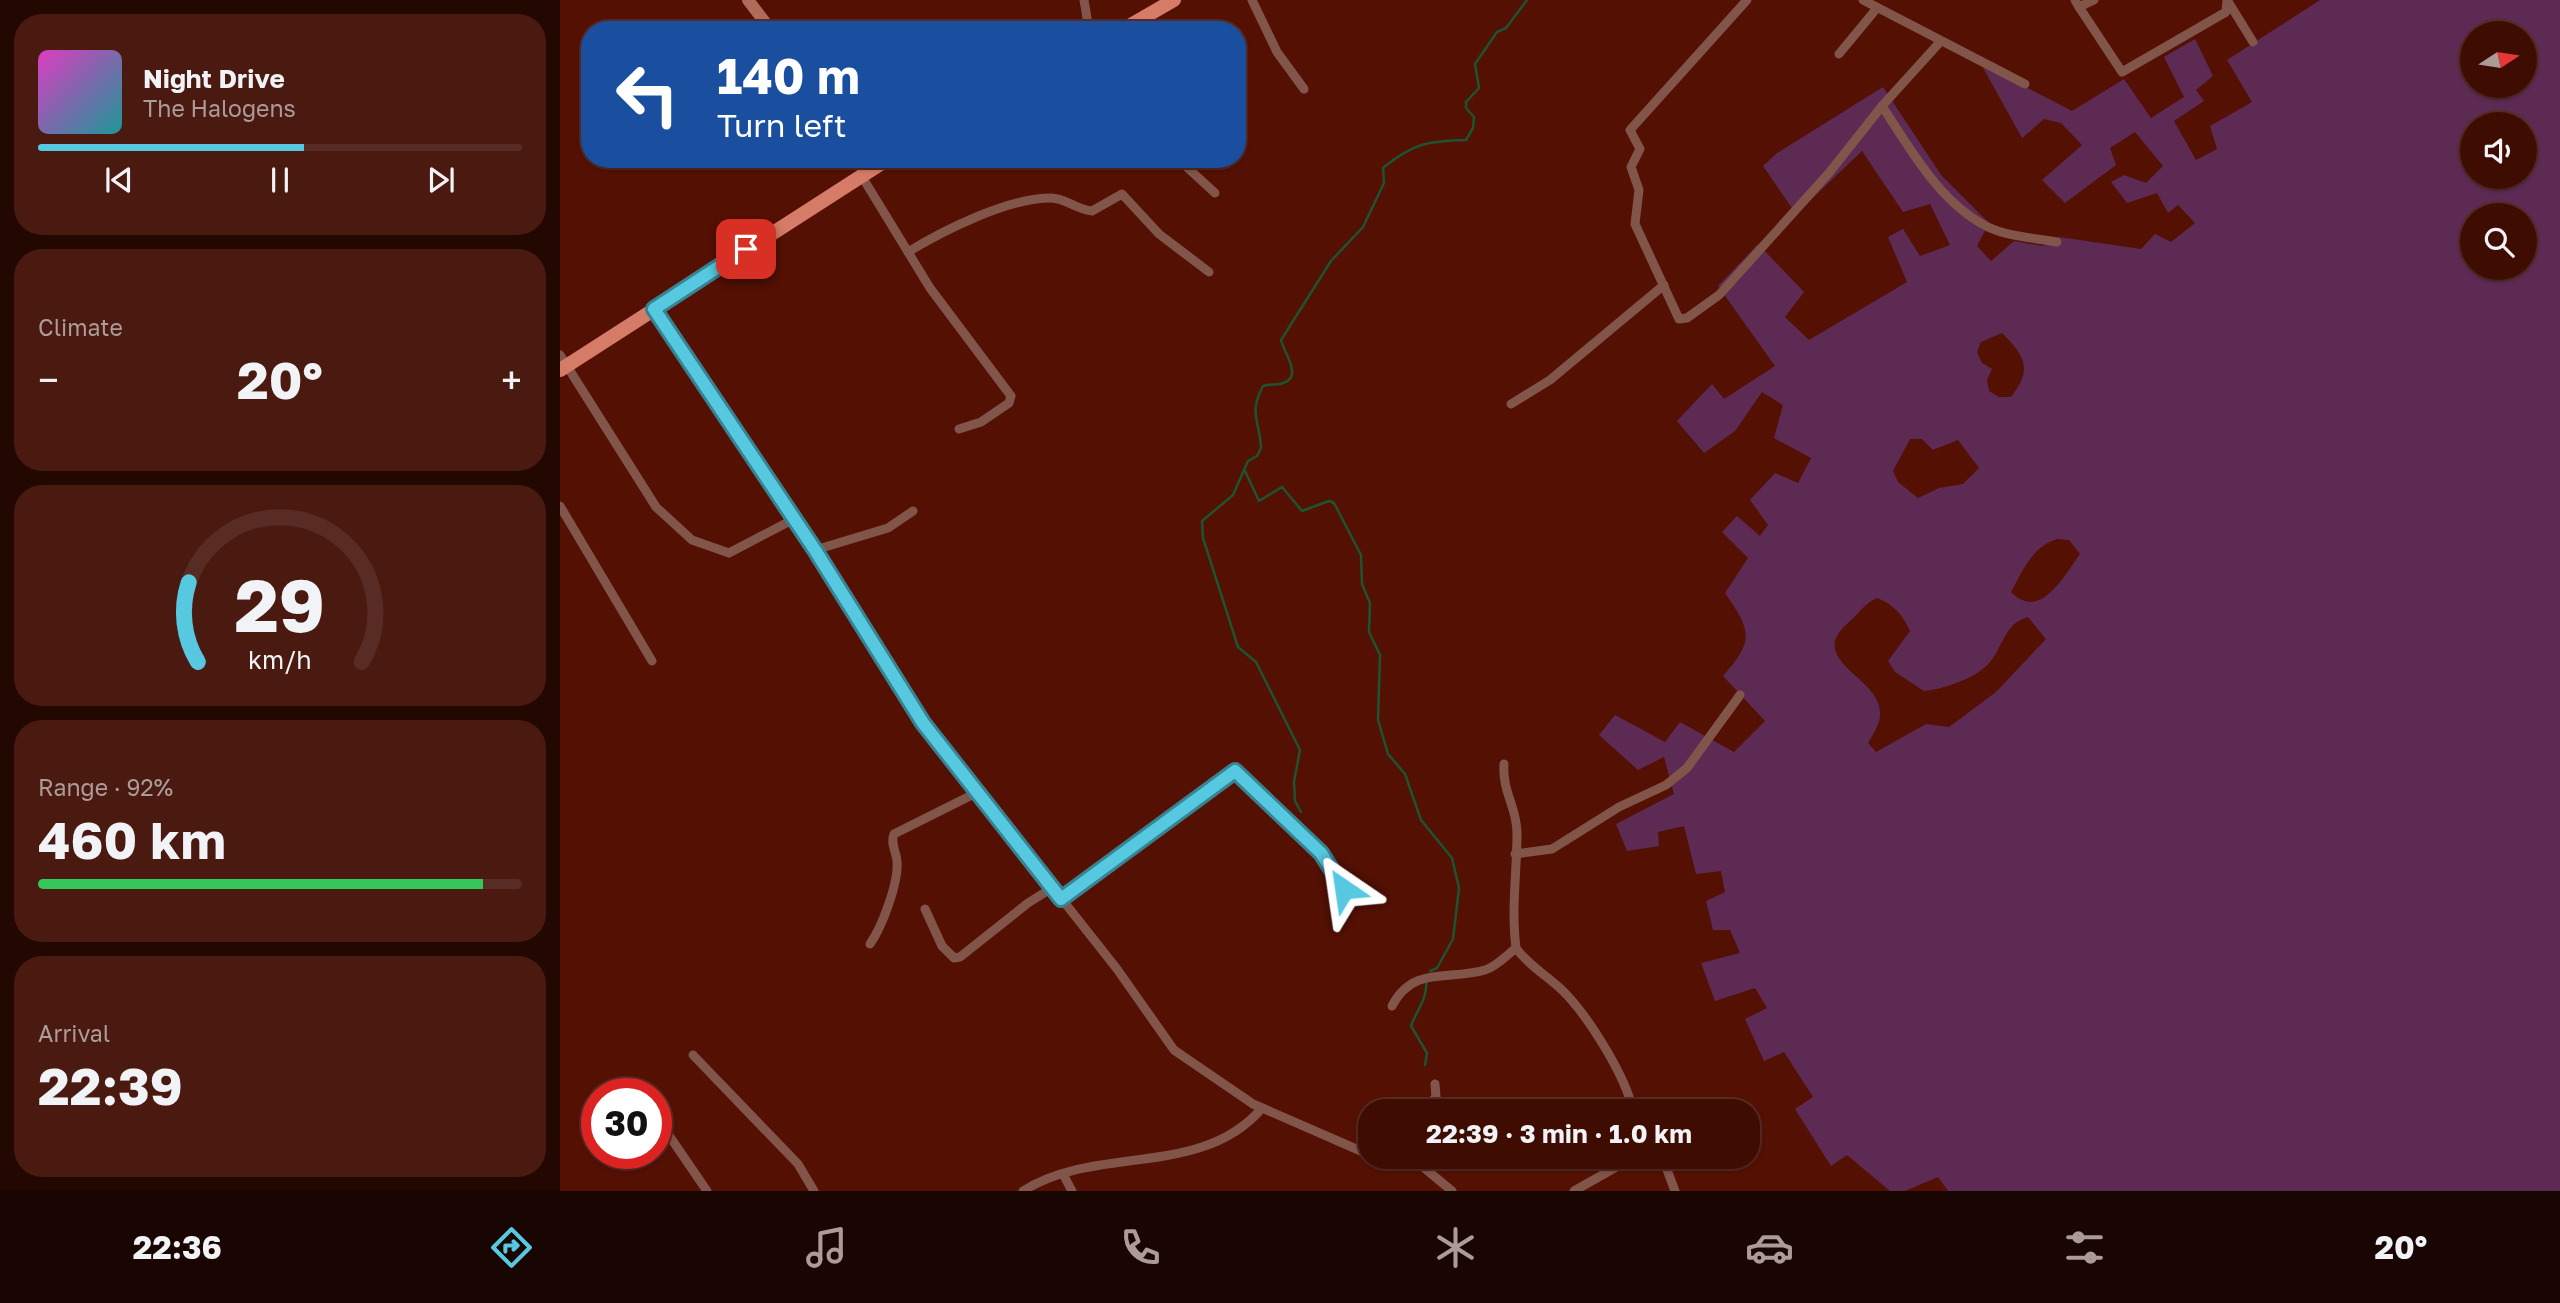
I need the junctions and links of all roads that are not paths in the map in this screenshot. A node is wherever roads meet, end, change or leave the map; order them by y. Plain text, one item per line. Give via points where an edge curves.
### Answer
1 (748, 0) edge
2 (1084, 0) edge
3 (1174, 0) edge
4 (1252, 0) edge
5 (1747, 0) edge
6 (1863, 0) edge
7 (2094, 0) edge
8 (2228, 1) edge
9 (2078, 4) edge
10 (1877, 8) junction
11 (764, 21) edge
12 (1088, 21) edge
13 (1138, 21) edge
14 (2253, 42) dead end
15 (1940, 43) junction
16 (1839, 54) dead end
17 (2025, 84) dead end
18 (1304, 89) dead end
19 (1882, 106) junction
20 (862, 168) edge
21 (874, 168) edge
22 (1188, 168) edge
23 (864, 174) junction
24 (1215, 193) dead end
25 (2057, 242) dead end
26 (908, 251) junction
27 (1209, 272) dead end
28 (1664, 285) junction
29 (654, 309) junction
30 (562, 364) edge
31 (1511, 404) dead end
32 (959, 429) dead end
33 (560, 506) edge
34 (913, 511) dead end
35 (794, 519) junction
36 (815, 550) junction
37 (652, 661) dead end
38 (1740, 695) dead end
39 (1504, 764) dead end
40 (976, 793) junction
41 (1515, 854) junction
42 (1052, 888) junction
43 (1344, 889) dead end
44 (1061, 899) junction
45 (925, 909) dead end
46 (870, 944) dead end
47 (1516, 948) junction
48 (1392, 1006) dead end
49 (693, 1055) dead end
50 (1435, 1084) dead end
51 (1435, 1099) edge
52 (1630, 1099) edge
53 (1262, 1108) junction
54 (672, 1140) edge
55 (1358, 1150) edge
56 (1425, 1169) edge
57 (1612, 1169) edge
58 (1667, 1169) edge
59 (1063, 1174) junction
60 (708, 1191) edge
61 (814, 1191) edge
62 (1023, 1191) edge
63 (1072, 1191) edge
64 (1452, 1191) edge
65 (1573, 1191) edge
66 (1675, 1191) edge

1 - 11 street
2 - 12 street
3 - 13 main road
4 - 18 street via 1277,52
5 - 28 street via 1630,131 1640,149 1631,167 1639,190 1635,224
6 - 10 street
7 - 9 street
8 - 9 street via 2225,12 2122,72
8 - 14 street
10 - 15 street
10 - 16 street
15 - 17 street
15 - 19 street
19 - 25 street via 1948,198 1989,227
19 - 28 street via 1829,173 1719,295 1679,319
20 - 23 street
21 - 23 main road
22 - 24 street
23 - 26 street
23 - 29 main road
26 - 27 street via 953,226 1005,208 1050,198 1092,211 1122,194 1159,234
26 - 32 street via 1011,396 1009,403 981,422
28 - 31 street via 1550,380
29 - 30 main road
29 - 35 street
30 - 35 street via 608,427 645,492 692,540 729,553
33 - 37 street
34 - 36 street via 888,528
35 - 36 street
36 - 40 street via 923,723
38 - 41 street via 1687,768 1666,785 1619,807 1552,849
39 - 41 street via 1503,780 1515,818
40 - 42 street
40 - 46 street via 894,834 894,888
41 - 47 street
42 - 44 street
42 - 45 street via 954,958 942,946
43 - 44 street via 1321,853 1235,771
44 - 53 street via 1174,1050
47 - 48 street via 1482,971 1422,977 1410,983
47 - 52 street via 1570,999 1616,1066
49 - 61 street via 798,1164
50 - 51 street
53 - 55 street
53 - 59 street via 1252,1120 1206,1148
54 - 60 street
56 - 64 street
57 - 65 street
58 - 66 street
59 - 62 street
59 - 63 street

